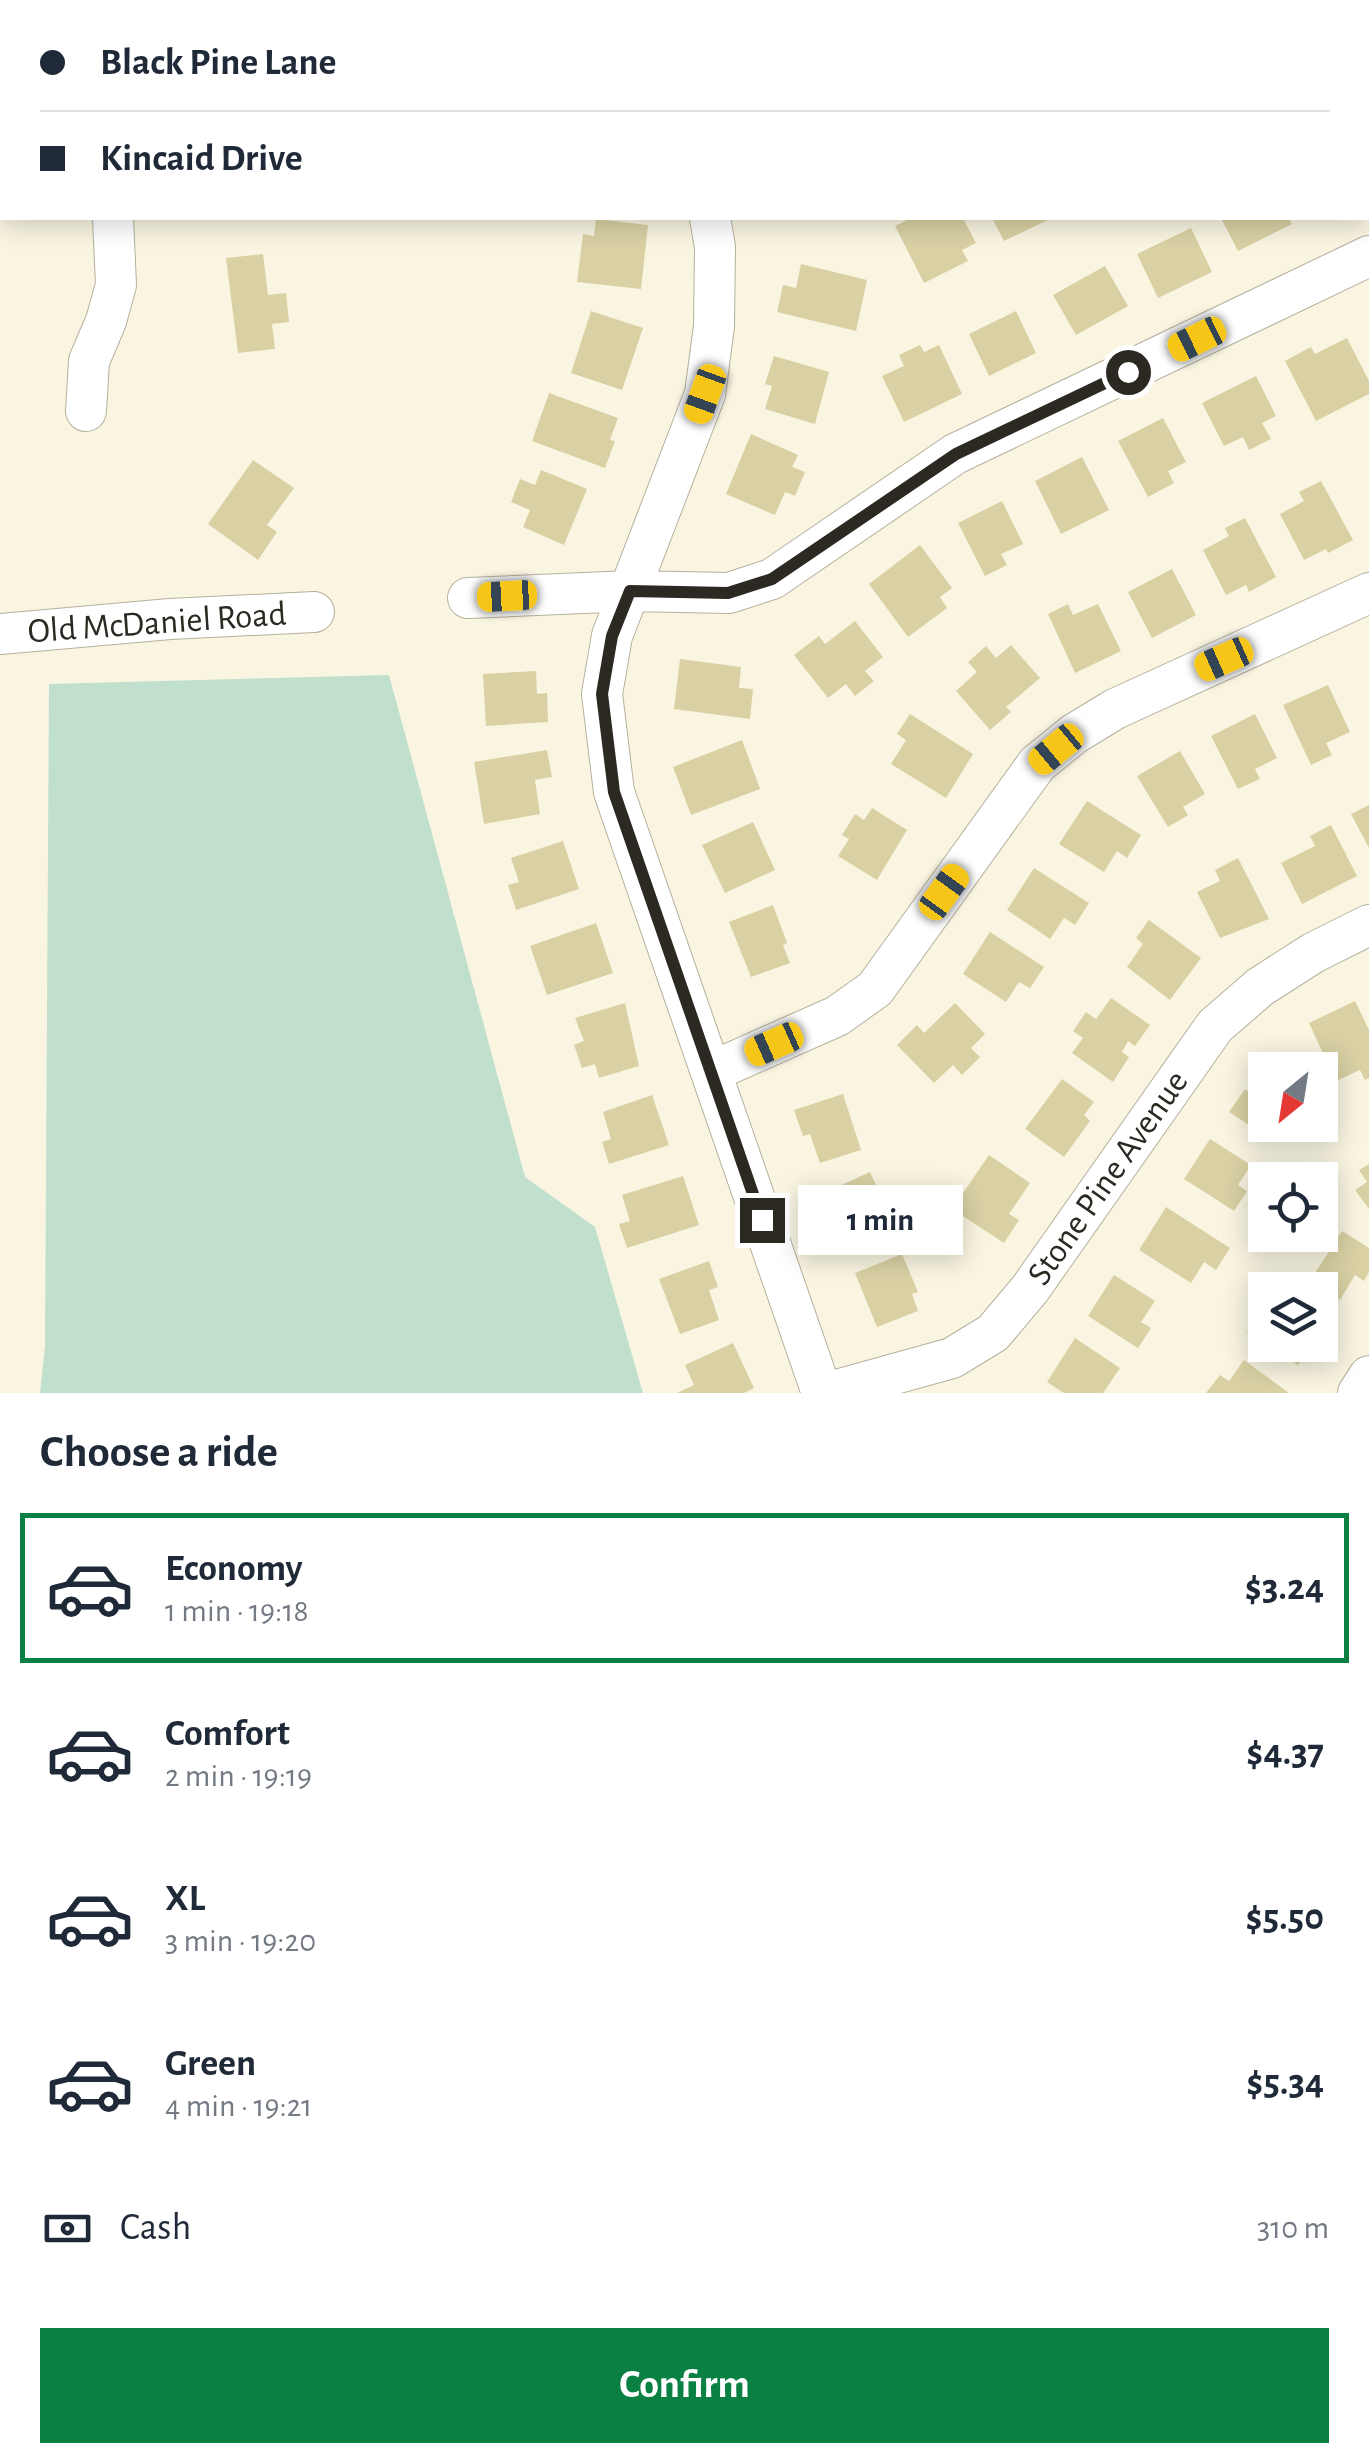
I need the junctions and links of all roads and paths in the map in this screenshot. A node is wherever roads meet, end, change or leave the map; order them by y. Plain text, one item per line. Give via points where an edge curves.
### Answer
1 (113, 220) edge
2 (722, 221) edge
3 (1369, 256) edge
4 (86, 411) dead end
5 (630, 591) junction
6 (1369, 593) edge
7 (468, 598) dead end
8 (314, 612) dead end
9 (0, 634) edge
10 (1369, 925) edge
11 (713, 1071) junction
12 (1369, 1376) edge
13 (824, 1393) edge
14 (1358, 1393) edge

1 - 4 street via 116,285 89,361
2 - 5 street via 705,394
3 - 5 street via 956,454 772,579 728,593
5 - 7 street
5 - 11 street via 612,636 602,694 614,792
6 - 11 street via 1074,734 1037,764 875,989 836,1016
8 - 9 street, Old McDaniel Road
10 - 13 street, Stone Pine Avenue via 1260,987 1215,1026 1030,1290 992,1332 952,1358
11 - 13 street
12 - 14 street

